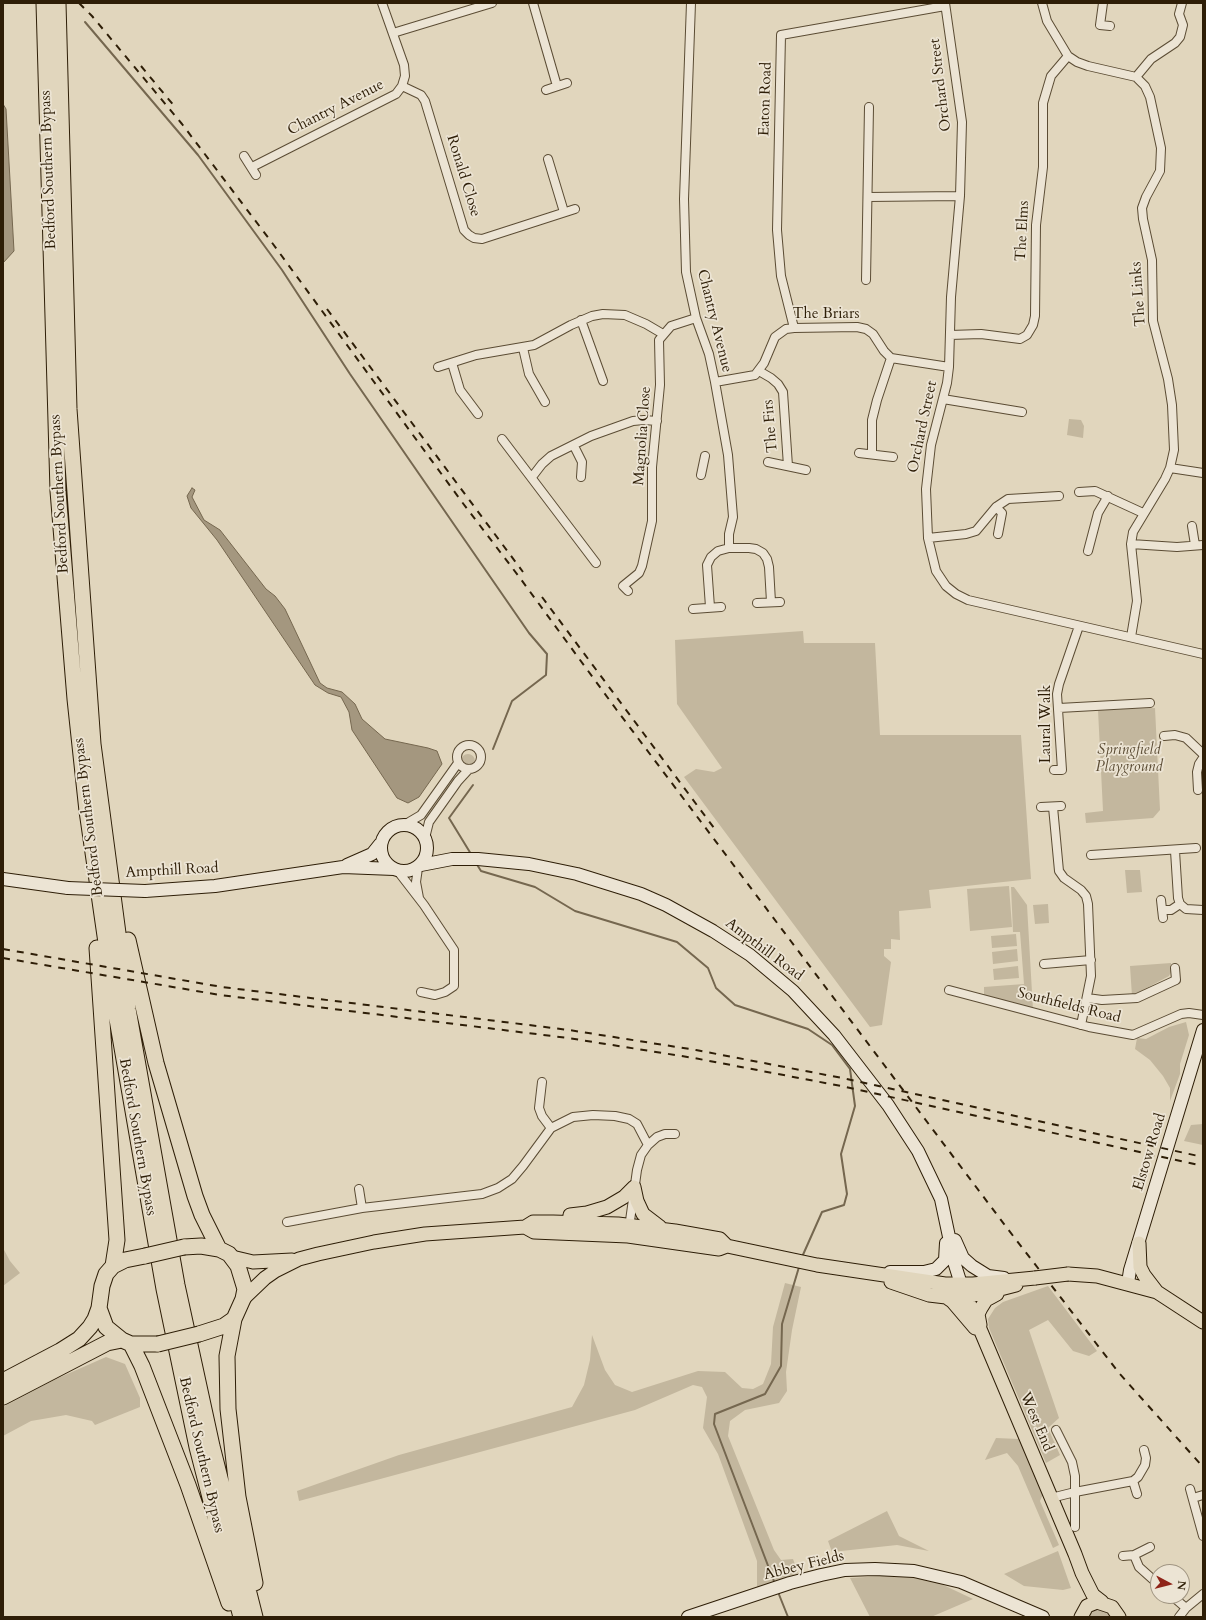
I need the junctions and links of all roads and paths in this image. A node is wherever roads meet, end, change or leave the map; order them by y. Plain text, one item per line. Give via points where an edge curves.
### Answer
1 (44, 3) edge
2 (58, 3) edge
3 (382, 3) edge
4 (489, 3) edge
5 (533, 3) edge
6 (691, 3) edge
7 (1042, 3) edge
8 (1103, 3) edge
9 (1182, 3) edge
10 (945, 5) edge
11 (1110, 26) dead end
12 (394, 33) junction
13 (1068, 56) junction
14 (1136, 77) junction
15 (567, 83) dead end
16 (402, 86) junction
17 (557, 86) junction
18 (546, 90) dead end
19 (869, 107) dead end
20 (244, 156) dead end
21 (548, 159) dead end
22 (252, 167) junction
23 (256, 175) dead end
24 (960, 196) junction
25 (868, 197) junction
26 (575, 209) dead end
27 (564, 212) junction
28 (866, 280) dead end
29 (696, 318) junction
30 (581, 320) junction
31 (794, 328) junction
32 (663, 334) junction
33 (950, 335) junction
34 (522, 348) junction
35 (891, 358) junction
36 (452, 363) junction
37 (438, 367) dead end
38 (949, 367) junction
39 (759, 371) junction
40 (602, 381) dead end
41 (715, 382) junction
42 (943, 399) junction
43 (545, 402) dead end
44 (1022, 412) dead end
45 (478, 414) dead end
46 (657, 421) junction
47 (502, 439) dead end
48 (574, 446) junction
49 (859, 453) dead end
50 (872, 454) junction
51 (705, 456) dead end
52 (893, 457) dead end
53 (768, 462) dead end
54 (788, 466) junction
55 (1170, 468) junction
56 (806, 470) dead end
57 (1203, 473) edge
58 (701, 475) dead end
59 (581, 476) dead end
60 (532, 477) junction
61 (1079, 492) dead end
62 (1059, 496) dead end
63 (1108, 496) junction
64 (996, 507) junction
65 (1143, 513) junction
66 (1192, 526) dead end
67 (998, 534) dead end
68 (928, 538) junction
69 (1131, 544) junction
70 (1199, 545) edge
71 (728, 548) junction
72 (1089, 551) dead end
73 (596, 563) dead end
74 (628, 591) dead end
75 (771, 602) junction
76 (780, 602) dead end
77 (757, 603) dead end
78 (710, 607) junction
79 (721, 607) dead end
80 (693, 609) dead end
81 (1079, 626) junction
82 (1131, 637) junction
83 (1203, 654) edge
84 (1150, 703) dead end
85 (1059, 708) junction
86 (1164, 736) dead end
87 (93, 744) junction
88 (1203, 754) edge
89 (1203, 758) edge
90 (458, 763) junction
91 (469, 769) junction
92 (1054, 770) dead end
93 (1198, 790) dead end
94 (1041, 807) dead end
95 (87, 811) junction
96 (404, 825) junction
97 (425, 840) junction
98 (380, 844) junction
99 (1196, 848) dead end
100 (1175, 850) junction
101 (1091, 855) dead end
102 (452, 859) junction
103 (343, 867) junction
104 (420, 867) junction
105 (395, 870) junction
106 (3, 879) edge
107 (419, 899) junction
108 (1161, 900) dead end
109 (1180, 904) junction
110 (1203, 910) edge
111 (1091, 960) junction
112 (1044, 964) dead end
113 (1175, 968) dead end
114 (949, 990) dead end
115 (421, 992) dead end
116 (1087, 998) junction
117 (1203, 1015) edge
118 (1081, 1025) junction
119 (1203, 1030) edge
120 (1200, 1051) edge
121 (542, 1082) dead end
122 (551, 1128) junction
123 (675, 1134) dead end
124 (648, 1145) junction
125 (634, 1187) junction
126 (359, 1189) dead end
127 (362, 1208) junction
128 (946, 1220) junction
129 (287, 1222) dead end
130 (553, 1222) junction
131 (526, 1227) junction
132 (662, 1229) junction
133 (629, 1230) junction
134 (1140, 1243) junction
135 (727, 1246) junction
136 (226, 1253) junction
137 (299, 1259) junction
138 (113, 1266) junction
139 (869, 1274) junction
140 (1034, 1278) junction
141 (1128, 1283) junction
142 (1012, 1286) junction
143 (963, 1290) junction
144 (1157, 1292) junction
145 (946, 1297) junction
146 (243, 1299) junction
147 (99, 1308) junction
148 (234, 1319) junction
149 (1203, 1322) edge
150 (982, 1337) junction
151 (126, 1342) junction
152 (3, 1381) edge
153 (3, 1397) edge
154 (1056, 1430) dead end
155 (1144, 1450) dead end
156 (1133, 1482) junction
157 (1075, 1492) junction
158 (1138, 1494) dead end
159 (1203, 1495) edge
160 (1051, 1498) junction
161 (1075, 1527) dead end
162 (1203, 1536) edge
163 (1150, 1547) dead end
164 (1134, 1554) junction
165 (1122, 1556) dead end
166 (1082, 1573) junction
167 (1150, 1577) edge
168 (1203, 1594) edge
169 (1102, 1602) junction
170 (1181, 1604) edge
171 (1186, 1608) junction
172 (1082, 1615) edge
173 (1120, 1615) edge
174 (234, 1617) edge
175 (242, 1617) edge
176 (255, 1617) edge
177 (261, 1617) edge
178 (688, 1617) edge
179 (1043, 1617) edge
180 (1179, 1617) edge

1 - 95 highway, Bedford Southern Bypass via 58,491 74,691
2 - 87 highway, Bedford Southern Bypass via 69,409
3 - 12 street, Chantry Avenue
4 - 12 street
5 - 17 street
6 - 29 street, Chantry Avenue via 685,214 686,272
7 - 13 street via 1050,26
8 - 11 street via 1100,25
9 - 14 street via 1179,14 1183,25 1180,37 1151,59
10 - 24 street, Orchard Street via 962,122
10 - 31 street, Eaton Road via 781,34 776,230 781,276
12 - 16 street, Chantry Avenue via 404,65 405,76
13 - 14 street via 1088,66
13 - 33 street, The Elms via 1051,76 1043,103 1033,325 1027,335 1020,339 981,334
14 - 55 street, The Links via 1145,86 1150,97 1162,157 1160,171 1142,208 1152,260 1153,321 1168,379 1173,417 1174,450
15 - 17 street
16 - 22 street, Chantry Avenue via 396,94
16 - 27 street, Ronald Close via 421,95 425,101 464,230 469,235 482,239
17 - 18 street
19 - 25 street
20 - 22 street
21 - 27 street
22 - 23 street
24 - 25 street
24 - 33 street, Orchard Street
25 - 28 street
26 - 27 street, Ronald Close
29 - 32 street via 671,326
29 - 41 street, Chantry Avenue via 709,354
30 - 32 street via 603,314 625,315
30 - 34 street via 534,345
30 - 40 street via 595,371
31 - 35 street, The Briars via 866,329 873,334
31 - 39 street, The Briars via 786,329 775,337
32 - 46 street, Magnolia Close via 658,347 660,385
33 - 38 street, Orchard Street
34 - 36 street via 476,355
34 - 43 street via 529,374
35 - 38 street
35 - 50 street via 872,420
36 - 37 street
36 - 45 street via 460,390
38 - 42 street, Orchard Street
39 - 41 street via 748,377
39 - 54 street, The Firs via 778,384 783,392
41 - 71 street, Chantry Avenue via 728,455 732,496 733,517
42 - 44 street
42 - 68 street, Orchard Street via 930,446 927,471
46 - 48 street via 633,421 591,436
46 - 74 street, Magnolia Close via 652,467 652,521 642,566 636,576 623,586
47 - 60 street
48 - 59 street via 582,462
48 - 60 street via 551,456
49 - 50 street
50 - 52 street
51 - 58 street
53 - 54 street, The Firs
54 - 56 street, The Firs
55 - 57 street
55 - 65 street, The Links
60 - 73 street
61 - 63 street via 1095,491
62 - 64 street via 1008,499
63 - 65 street
63 - 72 street via 1098,512
64 - 67 street via 1002,513
64 - 68 street via 976,531
65 - 69 street, The Links via 1133,532
66 - 70 street
68 - 81 street, Orchard Street via 936,571 946,586 956,594 968,600
69 - 70 street via 1177,547
69 - 82 street, The Links via 1138,601
71 - 75 street via 749,548 763,553 769,567
71 - 78 street via 718,551 707,565
75 - 76 street
75 - 77 street
78 - 79 street
78 - 80 street
81 - 82 street, Orchard Street
81 - 85 street, Laural Walk via 1059,684
82 - 83 street, Orchard Street
84 - 85 street
85 - 92 street, Laural Walk via 1062,770
86 - 88 street via 1186,738
87 - 136 highway via 124,922 153,1049 202,1216
87 - 176 highway, Bedford Southern Bypass via 128,1009 177,1285 212,1446
89 - 93 street via 1196,772
90 - 91 street
90 - 91 street via 457,756 462,747 475,747 481,758 476,767
90 - 96 street via 421,815
91 - 97 street via 429,822
94 - 111 street via 1057,806 1059,871 1086,896
95 - 138 highway via 89,876 100,982 117,1240
95 - 175 highway, Bedford Southern Bypass via 117,1019 164,1289 197,1447
96 - 97 main road via 418,830
96 - 98 main road via 391,829 384,835
97 - 102 main road, Ampthill Road via 436,851
97 - 104 main road via 426,855
98 - 103 main road, Ampthill Road via 372,854
98 - 105 main road via 384,858
99 - 100 street
100 - 101 street
100 - 109 street
102 - 104 main road, Ampthill Road
102 - 128 main road, Ampthill Road via 529,864 567,871 623,888 690,918 750,955 806,1004 862,1070 921,1156 939,1194
103 - 105 main road, Ampthill Road
103 - 106 main road, Ampthill Road, bridge via 214,886 145,891 68,888
104 - 105 main road via 408,872
104 - 107 street via 416,882
105 - 107 street
107 - 115 street via 454,950 454,986 435,995
108 - 109 street via 1162,914
109 - 110 street via 1186,909
111 - 112 street
111 - 116 street
113 - 116 street via 1176,980 1137,998
114 - 118 street, Southfields Road
116 - 118 street
117 - 118 street, Southfields Road via 1181,1014 1133,1035
119 - 120 main road, Elstow Road
120 - 134 main road, Elstow Road
121 - 122 street via 539,1108
122 - 124 street via 573,1117 615,1116 637,1124
122 - 127 street via 512,1179 498,1188 482,1194
123 - 124 street via 657,1137
124 - 125 street via 641,1155
125 - 130 main road via 624,1197 607,1207 587,1213 560,1216
125 - 132 main road via 643,1214
125 - 133 street
126 - 127 street
127 - 129 street
128 - 139 main road via 946,1256 943,1264 936,1269 924,1272
128 - 140 main road, Ampthill Road via 961,1254 972,1266 994,1278
128 - 143 main road, Ampthill Road via 954,1265
130 - 131 main road via 533,1222
130 - 133 main road
131 - 133 main road via 534,1232
131 - 137 main road via 425,1234 374,1242
132 - 133 main road
132 - 135 main road via 720,1239
133 - 135 main road via 719,1249
134 - 141 main road, Elstow Road
134 - 144 main road via 1140,1267
135 - 139 main road
136 - 137 main road via 253,1262
136 - 138 highway, bridge via 201,1246 184,1247 125,1260
136 - 146 highway via 243,1278
137 - 146 main road via 265,1278
138 - 147 highway via 106,1274 102,1286
139 - 143 main road
139 - 145 main road via 922,1293
140 - 141 main road, bridge via 1068,1274 1097,1276
140 - 142 main road
140 - 143 main road
141 - 144 main road
142 - 143 main road via 981,1294
142 - 150 main road via 984,1302 978,1314
143 - 145 main road
143 - 150 main road, West End
144 - 149 main road
145 - 150 main road
146 - 148 highway
147 - 151 highway via 106,1327 113,1335
147 - 152 highway via 96,1319 79,1339
148 - 151 highway, bridge via 224,1326 158,1344
148 - 177 highway via 227,1356 228,1409 238,1497
150 - 160 main road, West End
151 - 153 highway via 107,1343
151 - 174 highway via 142,1366 188,1485
154 - 157 street via 1072,1462
155 - 156 street via 1145,1466
156 - 157 street
156 - 158 street
157 - 160 street
157 - 161 street
159 - 162 street via 1191,1494
160 - 166 main road, West End
163 - 164 street
164 - 165 street
164 - 167 street via 1139,1567
166 - 169 main road, West End via 1093,1595
166 - 172 main road, West End
168 - 171 street
169 - 172 main road via 1090,1604
169 - 173 main road, West End
170 - 171 street
171 - 180 street
178 - 179 main road, Abbey Fields via 790,1583 845,1570 876,1569 914,1571 970,1585

